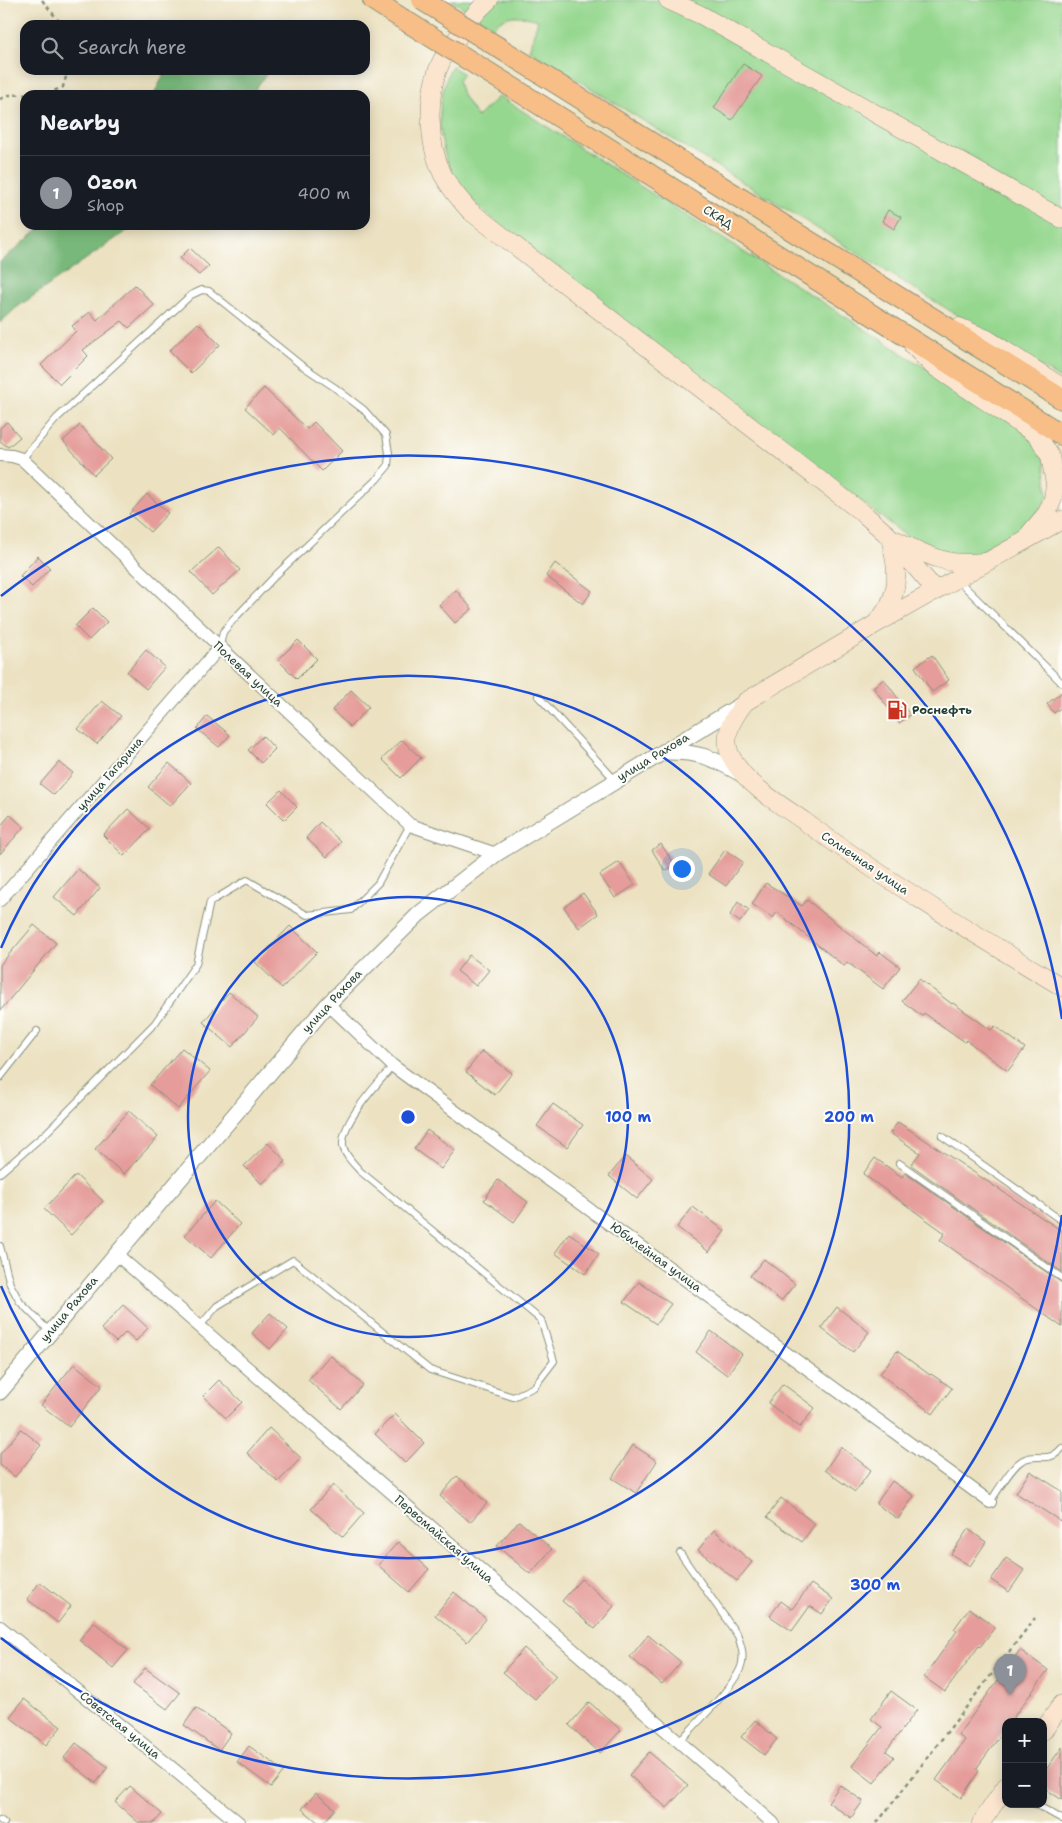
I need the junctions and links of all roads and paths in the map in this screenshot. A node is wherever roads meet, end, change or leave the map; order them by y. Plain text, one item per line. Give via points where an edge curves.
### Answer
1 (42, 0) edge
2 (373, 0) edge
3 (422, 0) edge
4 (489, 0) edge
5 (668, 0) edge
6 (58, 20) edge
7 (67, 75) edge
8 (56, 90) edge
9 (20, 95) edge
10 (0, 98) edge
11 (1062, 219) edge
12 (914, 307) junction
13 (900, 332) junction
14 (1062, 387) edge
15 (1062, 399) edge
16 (1062, 435) edge
17 (0, 455) edge
18 (22, 459) junction
19 (1062, 520) edge
20 (889, 536) junction
21 (1021, 542) junction
22 (987, 562) junction
23 (957, 579) junction
24 (936, 591) junction
25 (874, 625) junction
26 (220, 648) junction
27 (1062, 683) edge
28 (538, 696) dead end
29 (745, 702) junction
30 (661, 753) junction
31 (746, 777) junction
32 (615, 780) junction
33 (410, 825) junction
34 (496, 854) junction
35 (0, 900) edge
36 (1062, 987) edge
37 (328, 1004) junction
38 (37, 1030) dead end
39 (393, 1066) junction
40 (0, 1078) edge
41 (942, 1136) dead end
42 (899, 1162) dead end
43 (0, 1173) edge
44 (1062, 1221) edge
45 (0, 1246) edge
46 (116, 1254) junction
47 (1062, 1278) edge
48 (200, 1326) junction
49 (50, 1332) junction
50 (0, 1392) edge
51 (1062, 1448) edge
52 (990, 1502) joint
53 (680, 1554) dead end
54 (1035, 1618) dead end
55 (0, 1627) edge
56 (1062, 1704) edge
57 (1047, 1726) edge
58 (679, 1742) junction
59 (1002, 1792) edge
60 (1041, 1808) edge
61 (1062, 1819) edge
62 (0, 1820) edge
63 (4, 1823) edge
64 (239, 1823) edge
65 (773, 1823) edge
66 (877, 1823) edge
67 (981, 1823) edge

1 - 6 path
2 - 13 highway, СКАД, bridge
3 - 12 highway, bridge
4 - 20 main road via 474,13 442,60 432,97 430,115 436,157 458,198 470,211
5 - 11 main road via 710,20
7 - 8 path via 63,87
9 - 10 path
12 - 14 main road via 987,339
12 - 15 highway
13 - 16 highway, СКАД
13 - 21 main road via 932,365 1038,436 1050,456 1055,484 1053,499 1043,520
17 - 18 street
18 - 26 street, Полевая улица
18 - 26 lane via 57,418 191,295 202,290 209,291 301,365 364,410 386,435 388,466 234,619 223,632
19 - 21 main road
20 - 22 main road via 927,555 950,562 966,565
20 - 24 main road
20 - 25 main road via 896,563 896,586 885,613
21 - 22 main road
22 - 23 main road
23 - 24 main road
23 - 27 lane
24 - 25 main road
25 - 29 main road
26 - 33 street, Полевая улица
26 - 35 street, улица Гагарина
28 - 32 lane
29 - 30 street, улица Рахова
29 - 31 main road, Солнечная улица via 733,718 728,747 732,760
30 - 31 street via 698,754
30 - 32 street, улица Рахова
31 - 36 main road, Солнечная улица via 911,895
32 - 34 street, улица Рахова
33 - 34 street, Полевая улица
33 - 43 lane via 378,883 351,910 307,916 247,880 210,902 196,964 155,1023 45,1134
34 - 37 street, улица Рахова via 419,914
37 - 39 street, Юбилейная улица
37 - 46 street, улица Рахова
38 - 40 lane
39 - 48 lane via 350,1120 343,1145 350,1160 541,1320 554,1361 534,1387 513,1397 430,1370 293,1260 217,1306
39 - 52 street, Юбилейная улица
41 - 44 lane
42 - 47 lane
45 - 49 lane via 10,1284 20,1302
46 - 48 street, Первомайская улица
46 - 49 street, улица Рахова
48 - 58 street, Первомайская улица
49 - 50 street, улица Рахова
51 - 52 lane via 1049,1457 1027,1458 1019,1462
53 - 58 lane via 738,1636 743,1652 736,1678
54 - 66 path
55 - 64 street, Советская улица
56 - 57 main road
58 - 65 street, Первомайская улица
59 - 67 main road
60 - 61 lane
62 - 63 lane

